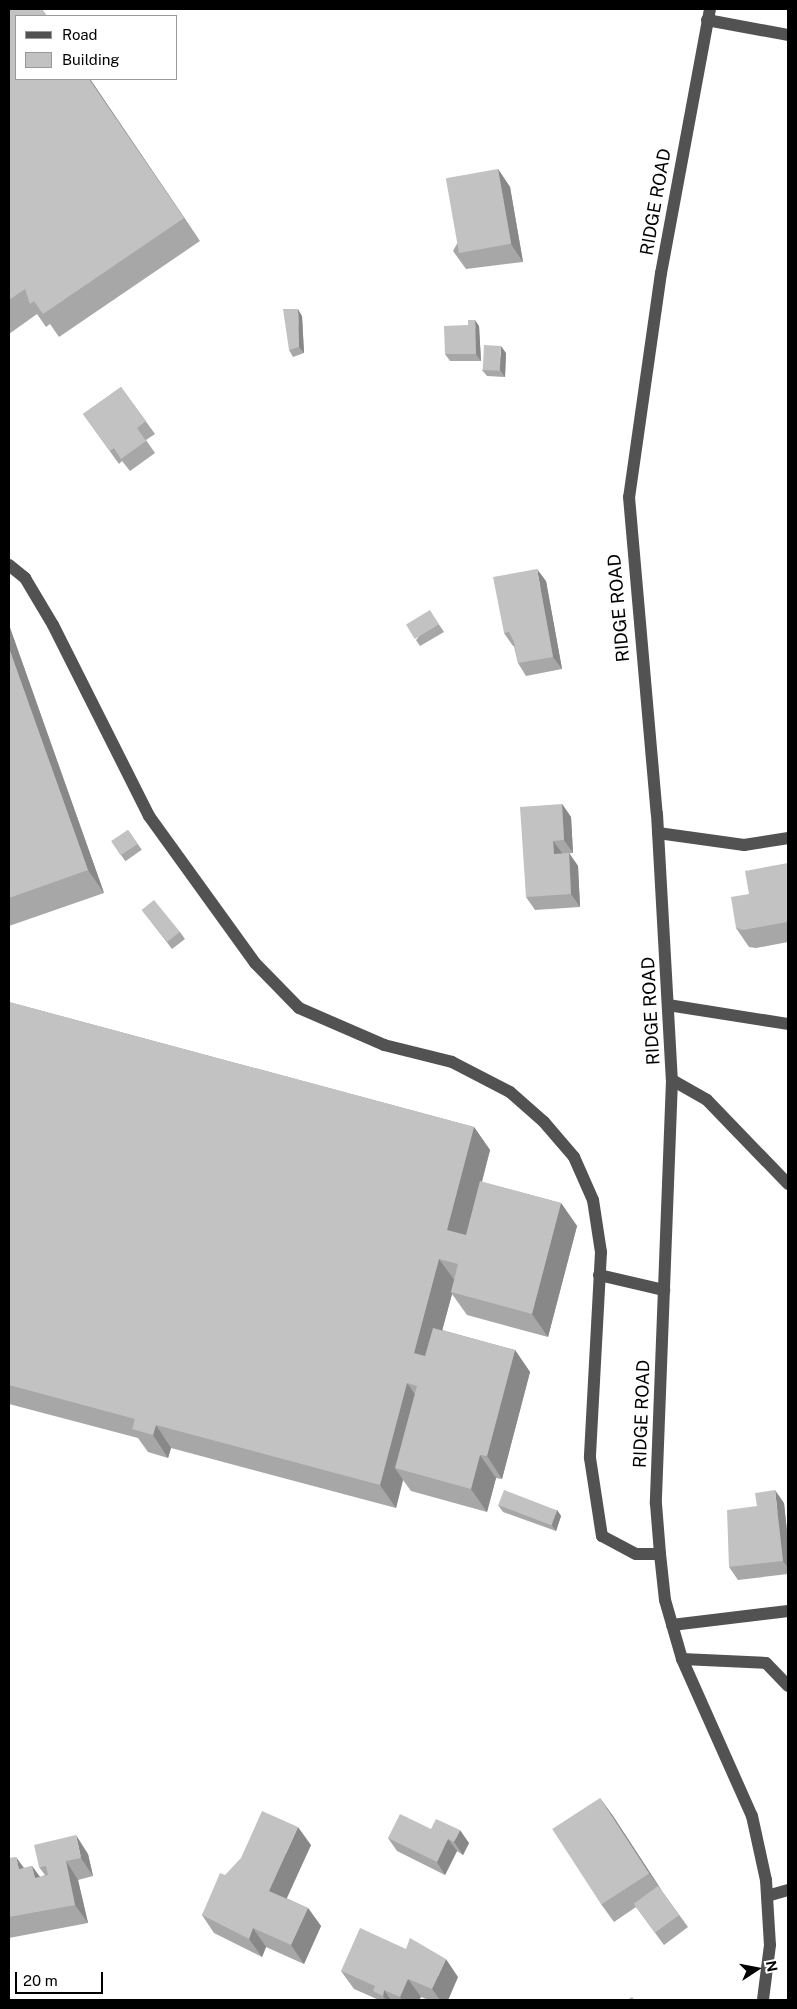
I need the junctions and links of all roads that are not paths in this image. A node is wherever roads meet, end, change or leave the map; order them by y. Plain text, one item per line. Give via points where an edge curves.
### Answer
1 (708, 15) edge
2 (788, 36) edge
3 (9, 565) edge
4 (658, 833) junction
5 (788, 838) edge
6 (668, 1005) junction
7 (788, 1024) edge
8 (672, 1080) junction
9 (788, 1184) edge
10 (599, 1275) junction
11 (664, 1290) junction
12 (660, 1554) junction
13 (788, 1611) edge
14 (672, 1625) junction
15 (682, 1660) junction
16 (788, 1686) edge
17 (788, 1890) edge
18 (767, 1896) junction
19 (763, 2000) edge

1 - 2 street
1 - 4 street, RIDGE ROAD via 661,273 628,497
3 - 10 street via 25,578 53,624 149,816 255,963 299,1008 384,1044 452,1062 510,1092 544,1122 574,1157 593,1200
4 - 5 street via 744,844
4 - 6 street, RIDGE ROAD
6 - 7 street
6 - 8 street, RIDGE ROAD
8 - 9 street via 707,1100
8 - 11 street, RIDGE ROAD
10 - 11 street
10 - 12 street via 590,1458 602,1536 636,1554
11 - 12 street, RIDGE ROAD via 656,1504
12 - 14 street, RIDGE ROAD
13 - 14 street
14 - 15 street, RIDGE ROAD
15 - 16 street via 766,1663
15 - 18 street, RIDGE ROAD via 752,1816
17 - 18 street
18 - 19 street, RIDGE ROAD via 770,1945

